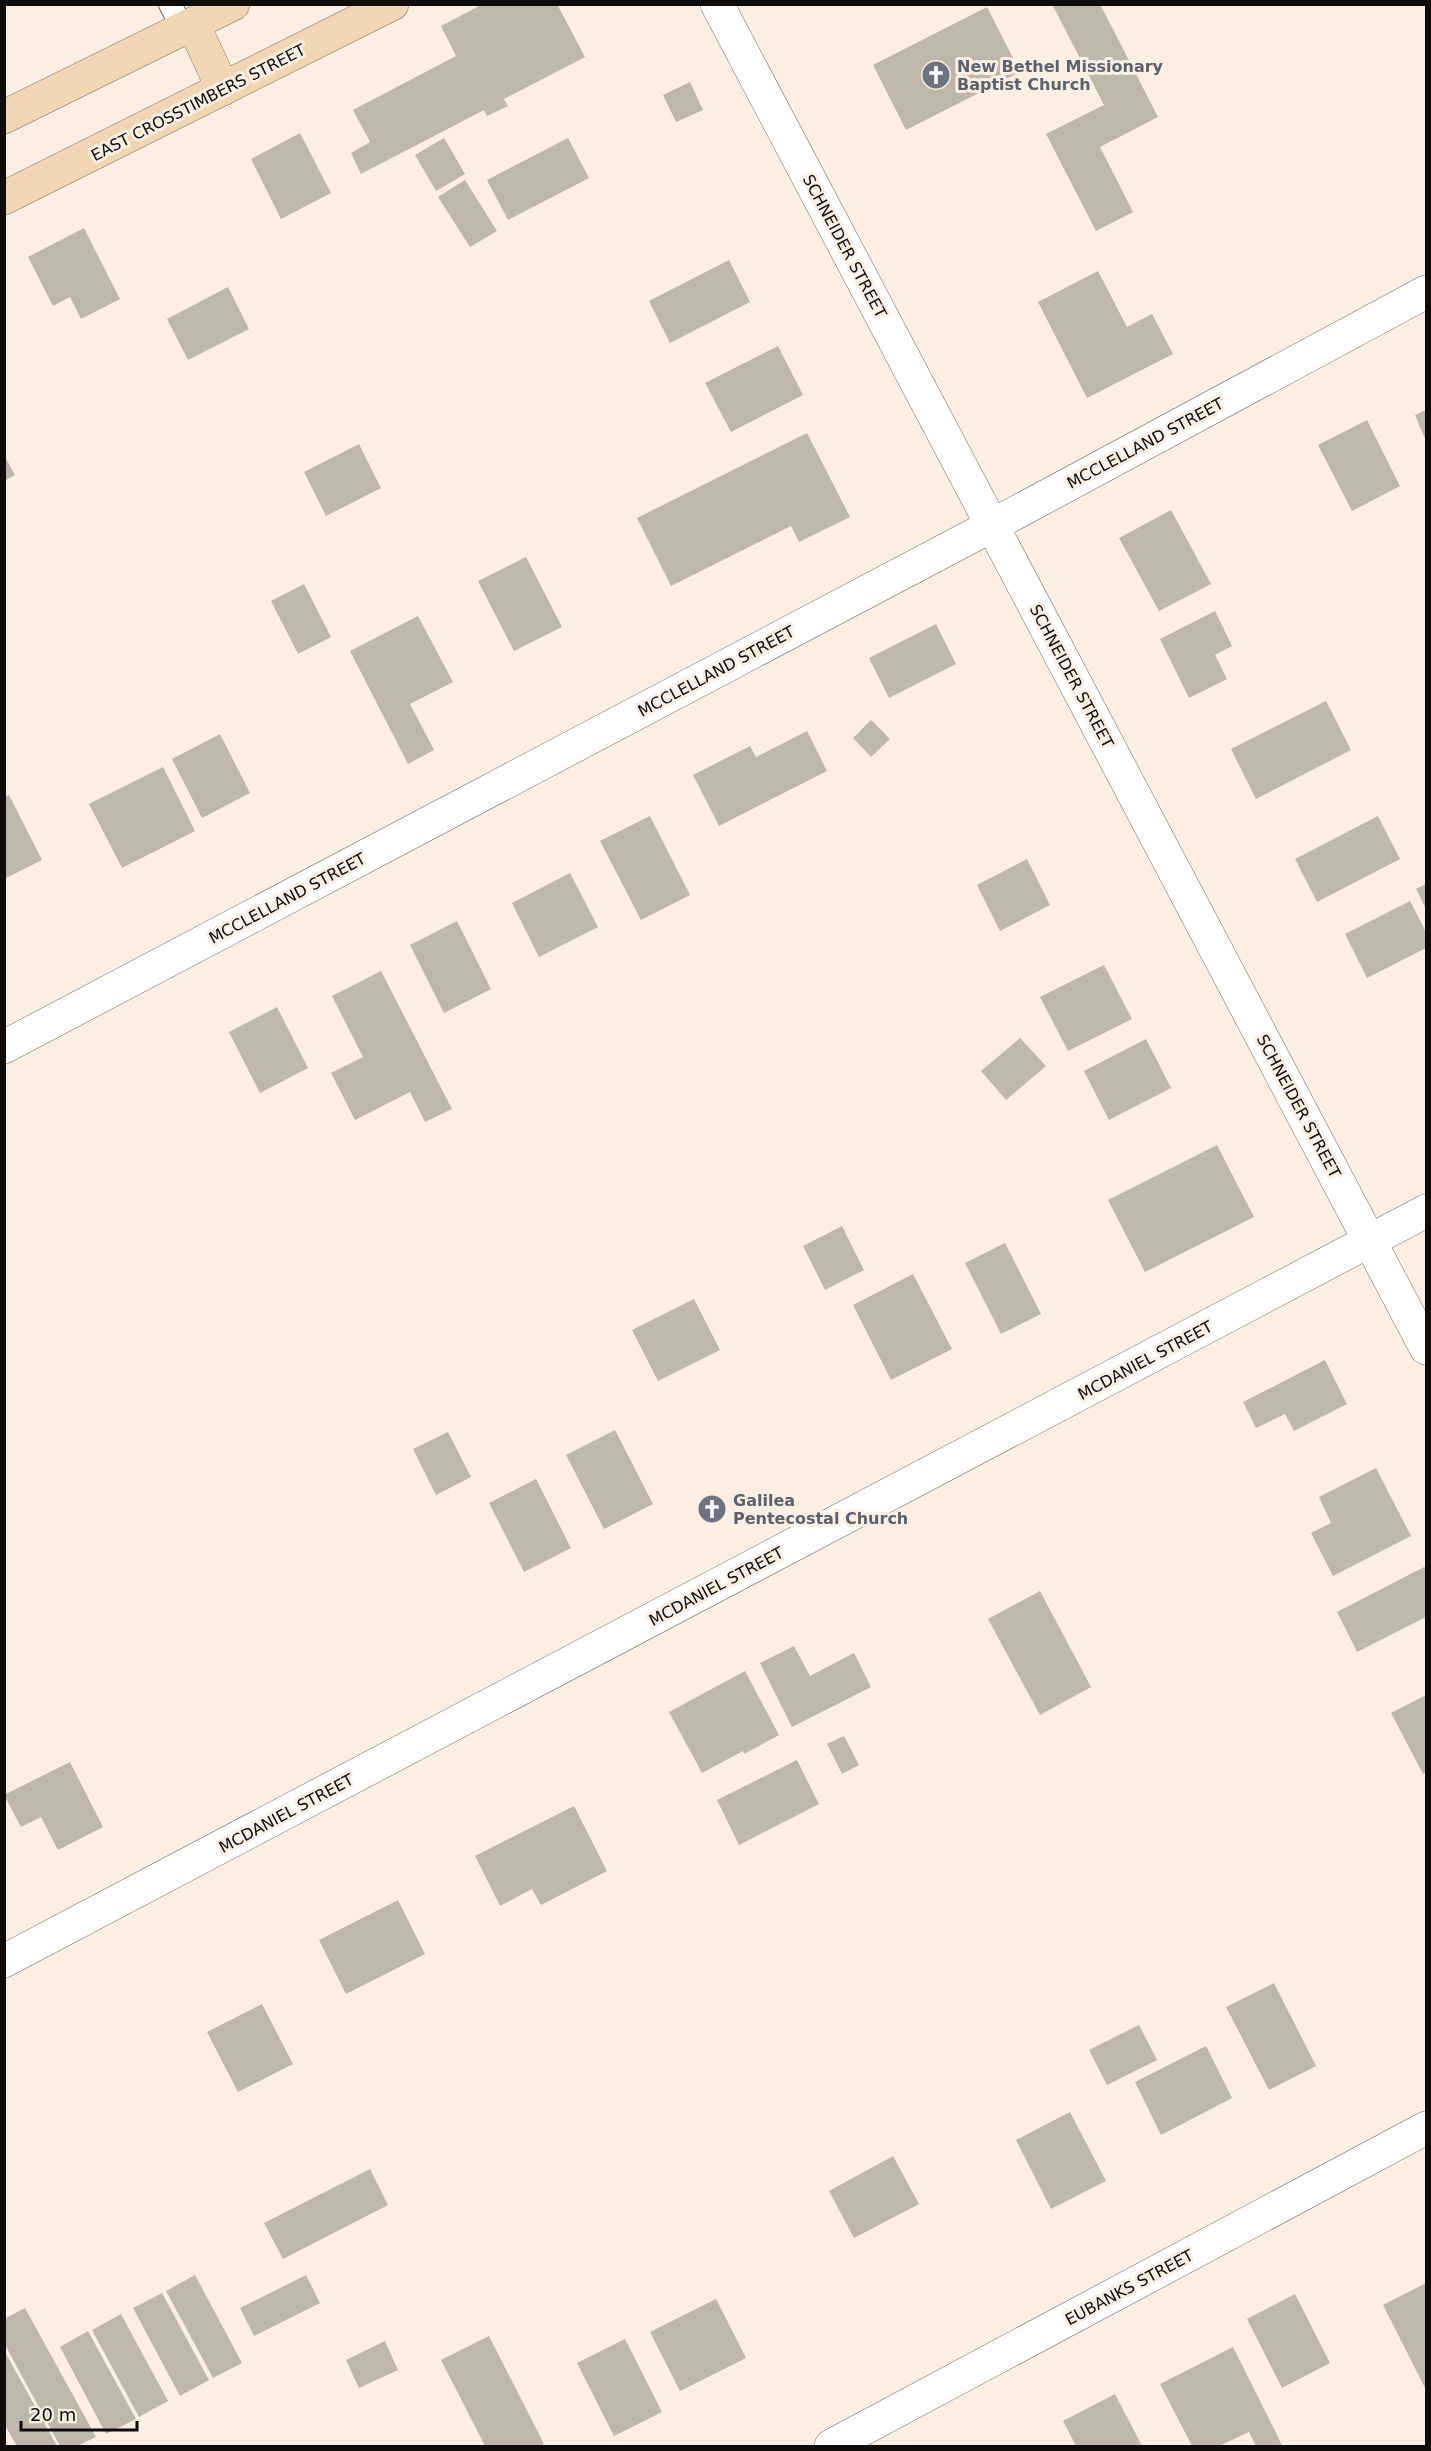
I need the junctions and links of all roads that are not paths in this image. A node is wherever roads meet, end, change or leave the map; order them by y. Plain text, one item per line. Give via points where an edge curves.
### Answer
1 (233, 4) edge
2 (392, 4) edge
3 (717, 4) edge
4 (182, 19) edge
5 (223, 89) junction
6 (4, 117) edge
7 (4, 198) edge
8 (1426, 292) edge
9 (993, 525) junction
10 (4, 1047) edge
11 (1426, 1211) edge
12 (1371, 1241) junction
13 (1426, 1348) edge
14 (4, 1961) edge
15 (1426, 2128) edge
16 (831, 2446) edge

1 - 4 main road
2 - 5 main road, EAST CROSSTIMBERS STREET
3 - 9 street, SCHNEIDER STREET
4 - 5 main road
4 - 6 main road
5 - 7 main road, EAST CROSSTIMBERS STREET
8 - 9 street, MCCLELLAND STREET
9 - 10 street, MCCLELLAND STREET
9 - 12 street, SCHNEIDER STREET
11 - 12 street, MCDANIEL STREET
12 - 13 street, SCHNEIDER STREET
12 - 14 street, MCDANIEL STREET
15 - 16 street, EUBANKS STREET

